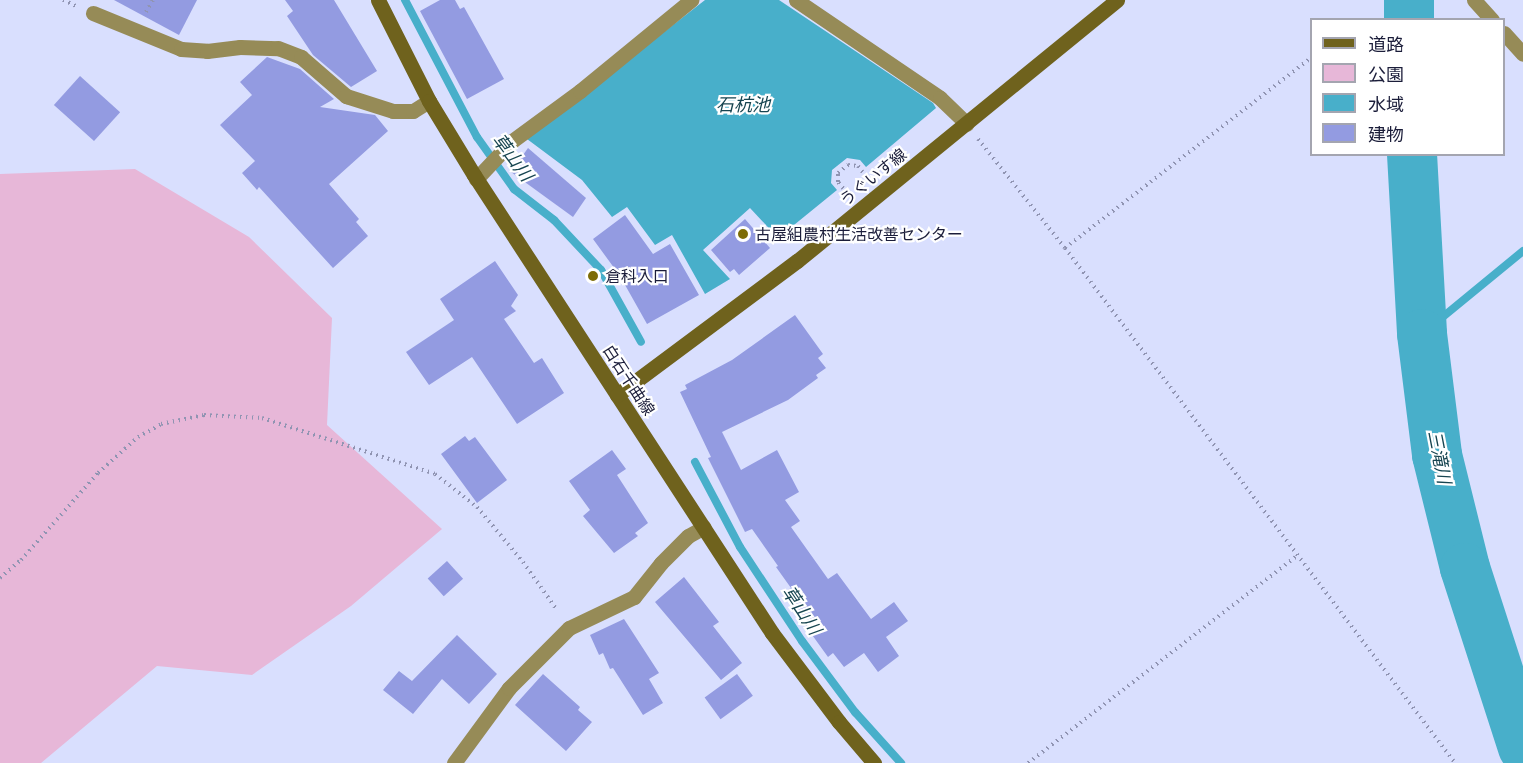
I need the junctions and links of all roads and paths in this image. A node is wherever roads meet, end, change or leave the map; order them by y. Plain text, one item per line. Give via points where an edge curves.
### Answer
1 (378, 0) edge
2 (692, 0) edge
3 (796, 0) edge
4 (1117, 0) edge
5 (1474, 0) edge
6 (93, 13) dead end
7 (1490, 18) edge
8 (1505, 35) edge
9 (1523, 54) edge
10 (1310, 58) edge
11 (429, 101) junction
12 (967, 124) junction
13 (476, 179) junction
14 (869, 180) dead end
15 (850, 196) dead end
16 (1065, 248) junction
17 (617, 395) junction
18 (704, 527) junction
19 (1298, 555) junction
20 (0, 578) edge
21 (569, 628) junction
22 (454, 763) edge
23 (874, 763) edge
24 (1028, 763) edge
25 (1455, 763) edge

1 - 11 main road, 白石千曲線
2 - 13 street via 512,141
3 - 12 street via 940,98
4 - 12 main road, うぐいす線
5 - 7 street
6 - 11 street via 181,49 279,48 302,57 346,96 393,111 413,111
8 - 9 street
10 - 16 path
11 - 13 main road, 白石千曲線
12 - 16 path
12 - 17 main road, うぐいす線 via 730,313
13 - 17 main road, 白石千曲線
14 - 15 path via 858,166 848,165 838,173 838,182
16 - 19 path
17 - 18 main road, 白石千曲線
18 - 21 street via 688,536 634,597
18 - 23 main road, 白石千曲線 via 772,633
19 - 24 path
19 - 25 path
20 - 21 path via 21,560 98,473 138,437 161,424 204,415 262,418 435,474 477,507 523,562
21 - 22 street via 509,688

